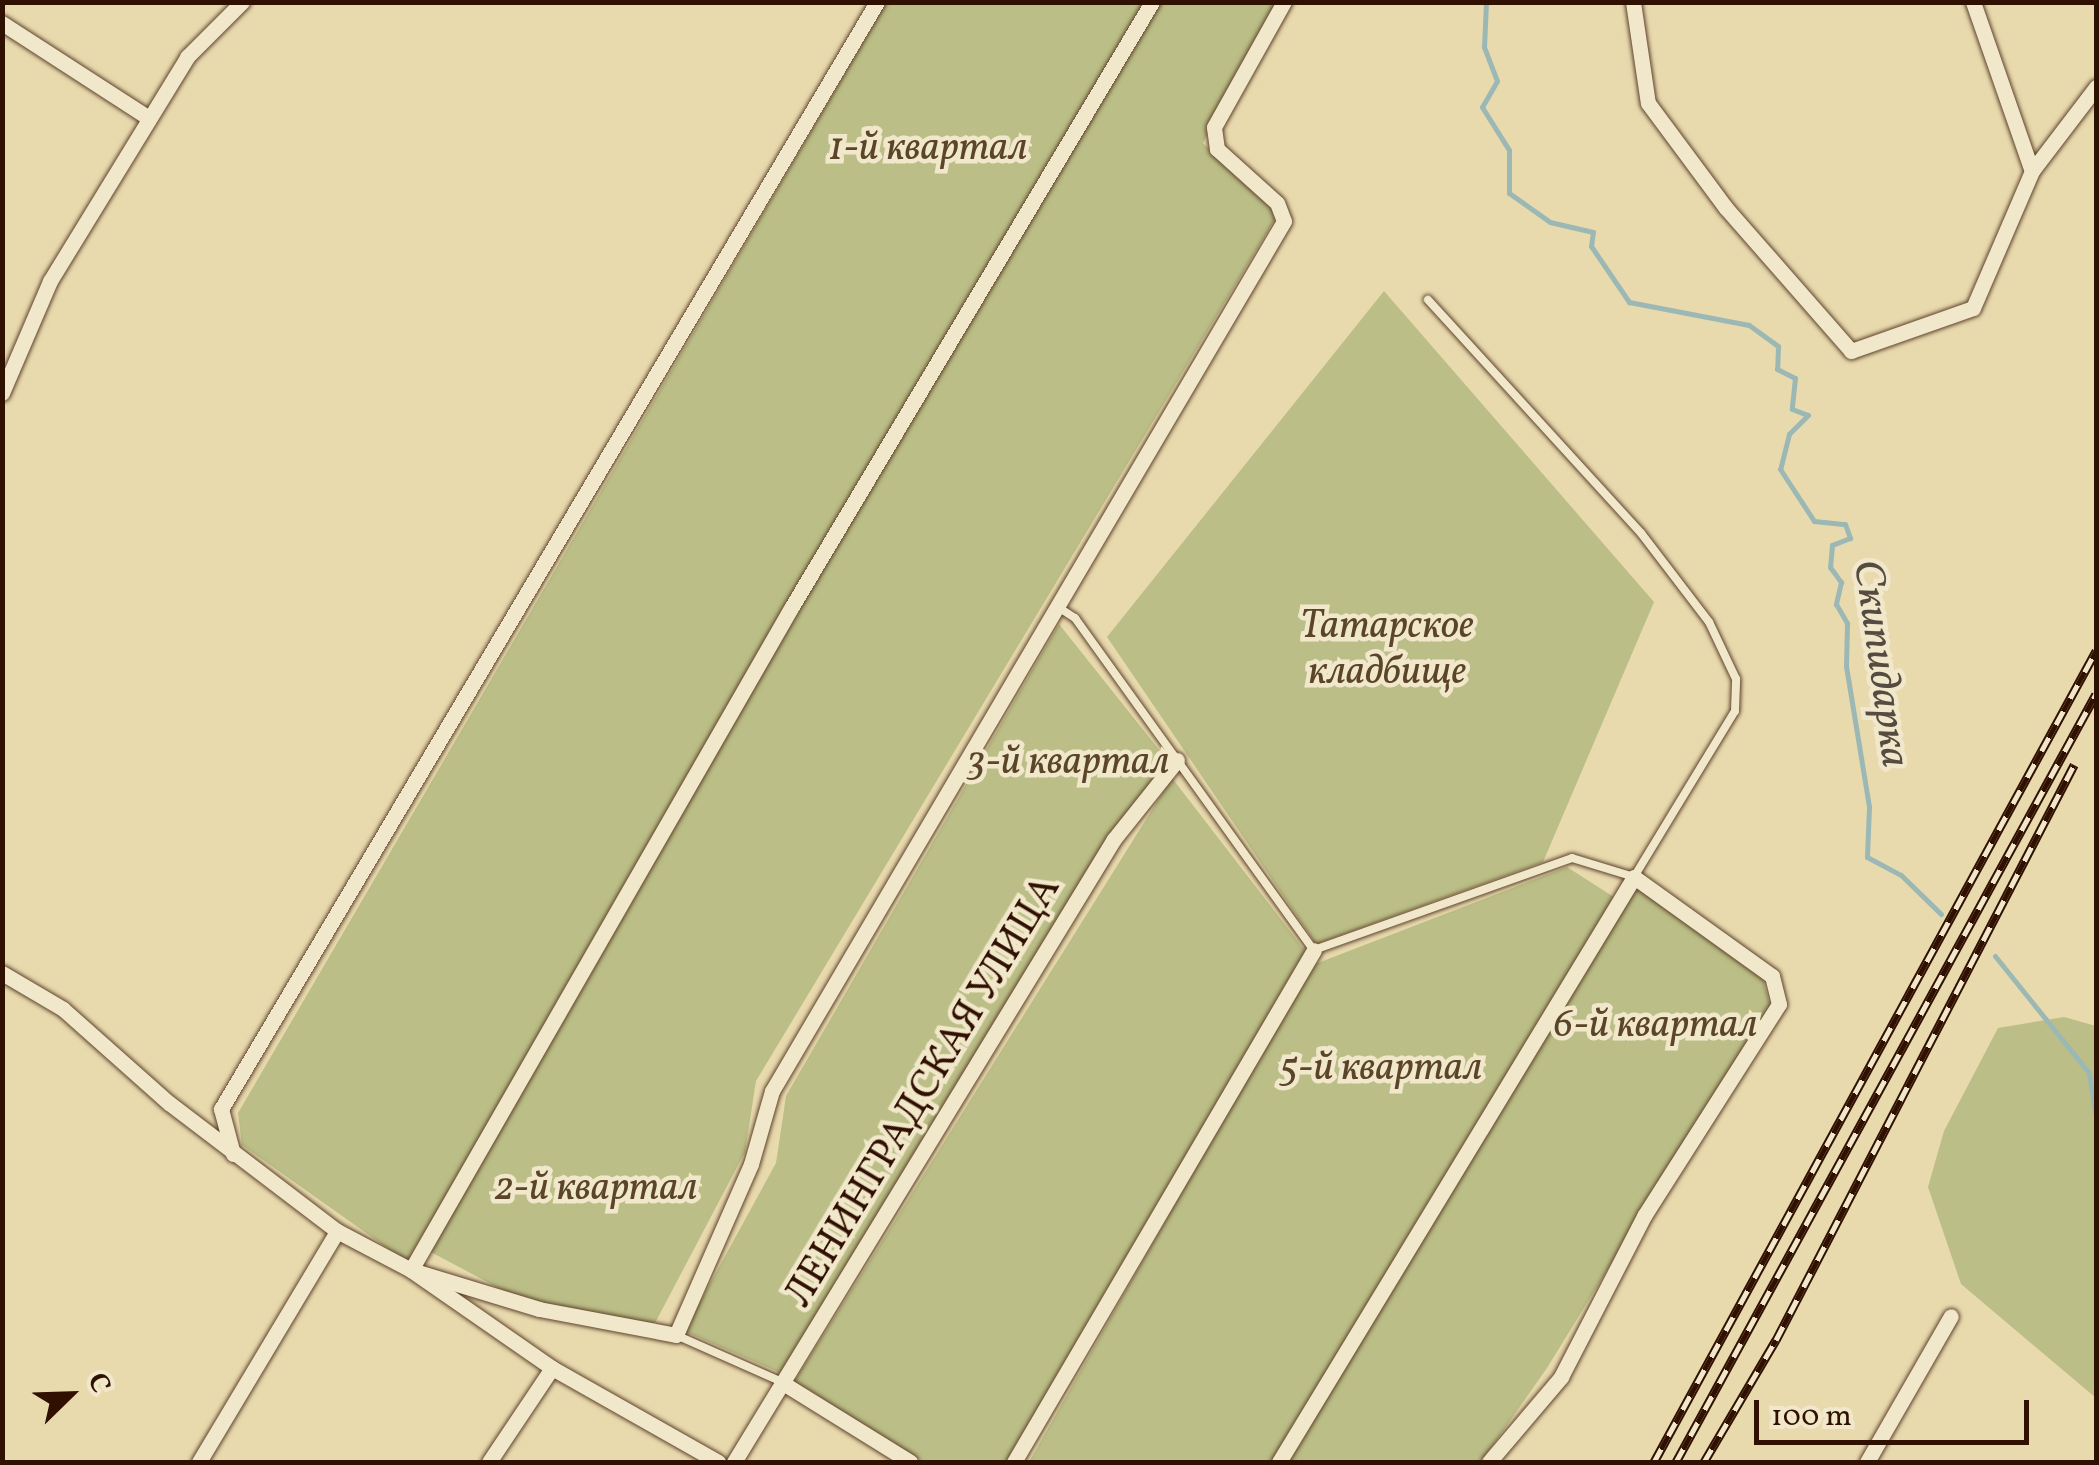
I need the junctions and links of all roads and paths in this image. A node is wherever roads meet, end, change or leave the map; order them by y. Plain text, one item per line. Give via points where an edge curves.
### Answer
1 (242, 2) edge
2 (877, 2) edge
3 (1152, 2) edge
4 (1284, 2) edge
5 (1633, 2) edge
6 (1973, 2) edge
7 (2, 23) edge
8 (2096, 88) edge
9 (149, 118) junction
10 (2032, 171) junction
11 (1428, 300) dead end
12 (2, 392) edge
13 (1061, 609) junction
14 (1177, 760) junction
15 (1634, 877) junction
16 (1314, 950) junction
17 (2, 974) edge
18 (234, 1154) junction
19 (337, 1231) junction
20 (411, 1270) junction
21 (1951, 1316) dead end
22 (676, 1335) junction
23 (552, 1368) junction
24 (786, 1384) junction
25 (199, 1462) edge
26 (489, 1462) edge
27 (718, 1462) edge
28 (734, 1462) edge
29 (910, 1462) edge
30 (1014, 1462) edge
31 (1279, 1462) edge
32 (1489, 1462) edge
33 (1866, 1462) edge

1 - 9 street via 186,57
2 - 18 street via 221,1110
3 - 20 street via 791,608
4 - 13 street via 1214,127 1217,148 1277,202 1284,221
5 - 10 street via 1648,103 1726,208 1851,352 1973,308
6 - 10 street
7 - 9 street
8 - 10 street
9 - 12 street via 50,281
11 - 15 lane via 1641,533 1710,622 1736,679 1735,711
13 - 14 lane via 1075,618
13 - 22 street via 772,1092 751,1164
14 - 16 lane
14 - 24 street, ЛЕНИНГРАДСКАЯ УЛИЦА via 1114,839
15 - 16 lane via 1572,858
15 - 31 street
15 - 32 street via 1772,976 1779,1004 1644,1216 1561,1377
16 - 30 street
17 - 18 street via 63,1010
18 - 19 street
19 - 20 street
19 - 25 street
20 - 22 street via 539,1309
20 - 23 street
21 - 33 street
22 - 24 lane
23 - 26 street
23 - 27 street
24 - 28 street, ЛЕНИНГРАДСКАЯ УЛИЦА
24 - 29 street

